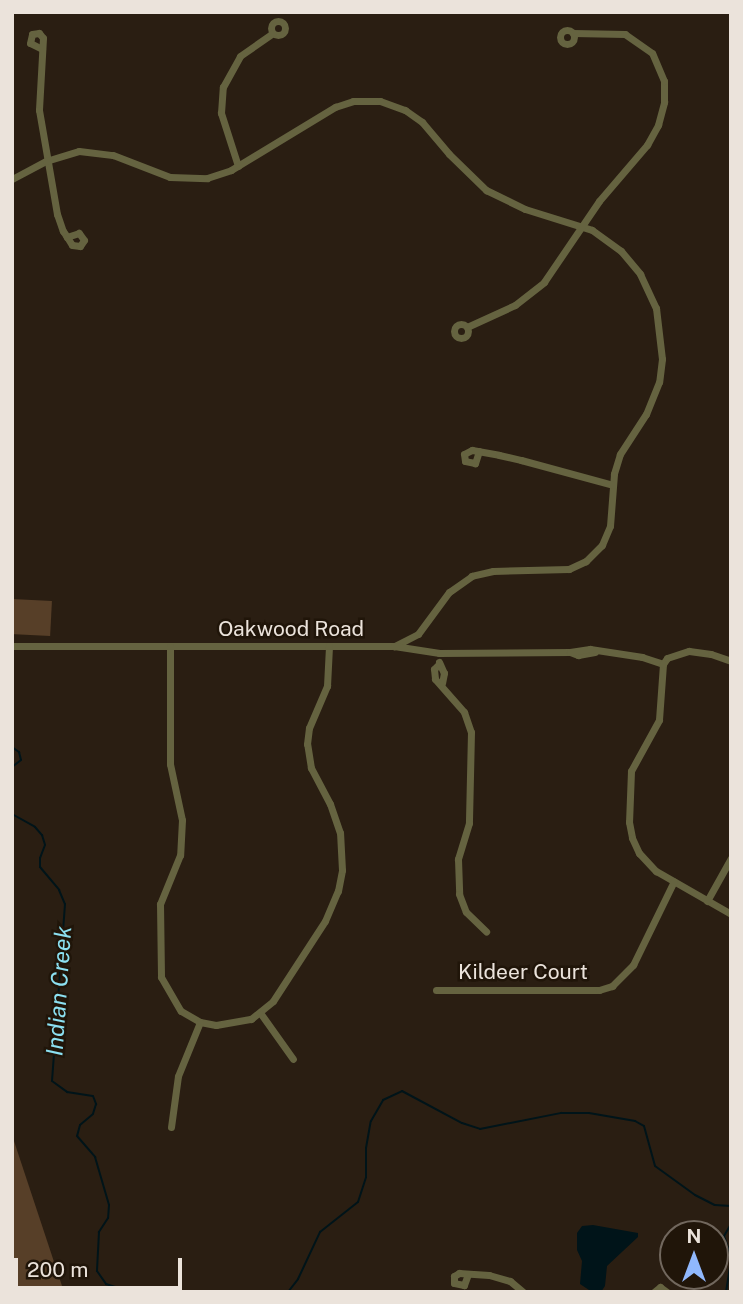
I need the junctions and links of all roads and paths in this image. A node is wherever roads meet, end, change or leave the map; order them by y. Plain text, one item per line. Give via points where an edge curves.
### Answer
1 (274, 33) dead end
2 (573, 33) dead end
3 (42, 49) dead end
4 (46, 161) junction
5 (238, 166) junction
6 (12, 180) edge
7 (582, 226) junction
8 (67, 237) dead end
9 (467, 327) dead end
10 (479, 451) dead end
11 (613, 485) junction
12 (12, 646) edge
13 (170, 646) junction
14 (329, 646) junction
15 (394, 646) junction
16 (439, 653) junction
17 (731, 662) edge
18 (663, 664) junction
19 (731, 858) edge
20 (674, 881) junction
21 (707, 901) junction
22 (731, 914) edge
23 (486, 931) dead end
24 (436, 990) dead end
25 (261, 1014) junction
26 (200, 1022) junction
27 (293, 1059) dead end
28 (171, 1126) dead end
29 (468, 1274) dead end
30 (523, 1292) edge
31 (654, 1292) edge
32 (667, 1292) edge

1 - 5 street via 240,56 223,87 221,113
2 - 7 street via 615,32 635,38 659,62 665,90 652,136
3 - 4 street via 39,110
4 - 5 street via 66,153 101,151 160,174 193,179 217,176
4 - 6 street
4 - 8 street via 57,214
5 - 7 street via 335,107 353,101 380,101 400,107 422,122 486,190 525,209
7 - 9 street via 535,289 504,311
7 - 11 street via 621,251 640,274 656,308 662,340 654,397 620,454
10 - 11 street
11 - 15 street via 607,536 586,561 562,570 493,571 472,576 449,592 418,634
12 - 13 street, Oakwood Road
13 - 14 street, Oakwood Road
13 - 26 street via 170,764 181,809 181,846 160,904 160,967 174,1002
14 - 15 street, Oakwood Road
14 - 25 street via 327,686 306,744 340,832 340,882 325,921
15 - 16 street, Oakwood Road
16 - 18 street, Oakwood Road via 590,649
16 - 23 street via 434,675 464,712 471,732 469,823 458,859 459,894 466,912
17 - 18 street via 689,651 667,658
18 - 20 street via 659,720 631,771 629,822 639,853
19 - 21 street
20 - 21 street
20 - 24 street, Kildeer Court via 633,965 612,986 599,990
21 - 22 street
25 - 26 street via 231,1025
25 - 27 street
26 - 28 street via 178,1076
29 - 30 street via 502,1278
31 - 32 street via 662,1287

